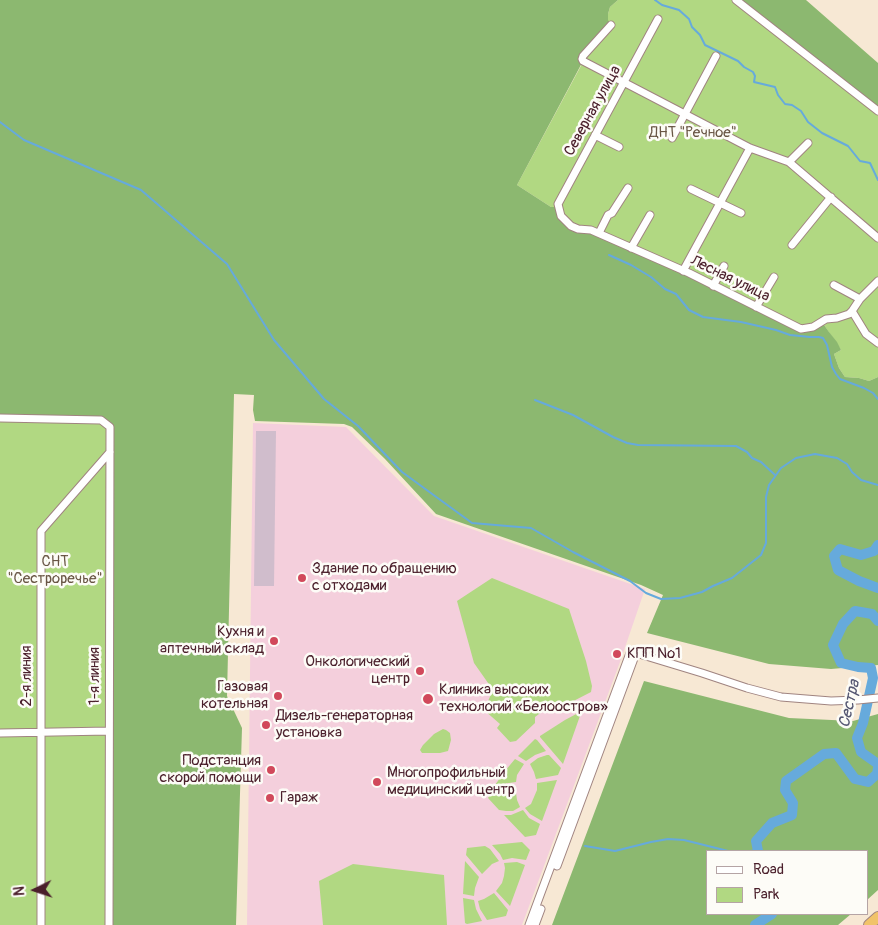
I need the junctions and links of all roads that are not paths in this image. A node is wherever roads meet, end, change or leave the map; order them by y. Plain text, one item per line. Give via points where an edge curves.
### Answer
1 (736, 0) edge
2 (658, 20) dead end
3 (611, 25) dead end
4 (716, 56) dead end
5 (624, 83) junction
6 (878, 111) edge
7 (685, 114) junction
8 (595, 136) junction
9 (672, 138) dead end
10 (808, 143) dead end
11 (620, 147) dead end
12 (750, 148) junction
13 (789, 162) junction
14 (628, 188) dead end
15 (691, 189) dead end
16 (831, 197) junction
17 (720, 203) junction
18 (740, 213) dead end
19 (650, 215) dead end
20 (561, 216) joint
21 (599, 233) junction
22 (878, 238) edge
23 (792, 245) dead end
24 (631, 248) junction
25 (724, 266) dead end
26 (683, 271) junction
27 (774, 277) dead end
28 (878, 282) edge
29 (834, 285) dead end
30 (713, 286) junction
31 (860, 299) junction
32 (756, 307) junction
33 (852, 311) junction
34 (878, 342) edge
35 (0, 418) edge
36 (110, 452) junction
37 (636, 653) junction
38 (878, 698) edge
39 (109, 731) junction
40 (41, 732) junction
41 (0, 733) edge
42 (878, 917) edge
43 (41, 925) edge
44 (109, 925) edge
45 (529, 925) edge
46 (534, 925) edge
47 (869, 925) edge

1 - 6 street
2 - 5 street, Северная улица
3 - 5 street via 582,59
4 - 7 street
5 - 7 street
5 - 8 street, Северная улица
7 - 9 street
7 - 12 street
8 - 11 street
8 - 20 street, Северная улица via 558,204
10 - 13 street
12 - 13 street
12 - 17 street
13 - 16 street
14 - 21 street
15 - 17 street
16 - 22 street
16 - 23 street
17 - 18 street
17 - 26 street
19 - 24 street
20 - 21 street, Лесная улица via 571,226
21 - 24 street, Лесная улица
24 - 26 street, Лесная улица
25 - 30 street
26 - 30 street, Лесная улица
27 - 32 street
28 - 31 street
29 - 31 street
30 - 32 street, Лесная улица
31 - 33 street
32 - 33 street, Лесная улица via 801,329
33 - 34 street via 866,334
35 - 36 street, 1-я линия via 101,420 110,427
36 - 39 street, 1-я линия
36 - 40 street, 2-я линия via 41,531
37 - 38 street via 781,697 831,701
37 - 45 street via 630,653
37 - 46 street
39 - 40 street
39 - 44 street, 1-я линия
40 - 41 street
40 - 43 street, 2-я линия
42 - 47 highway

